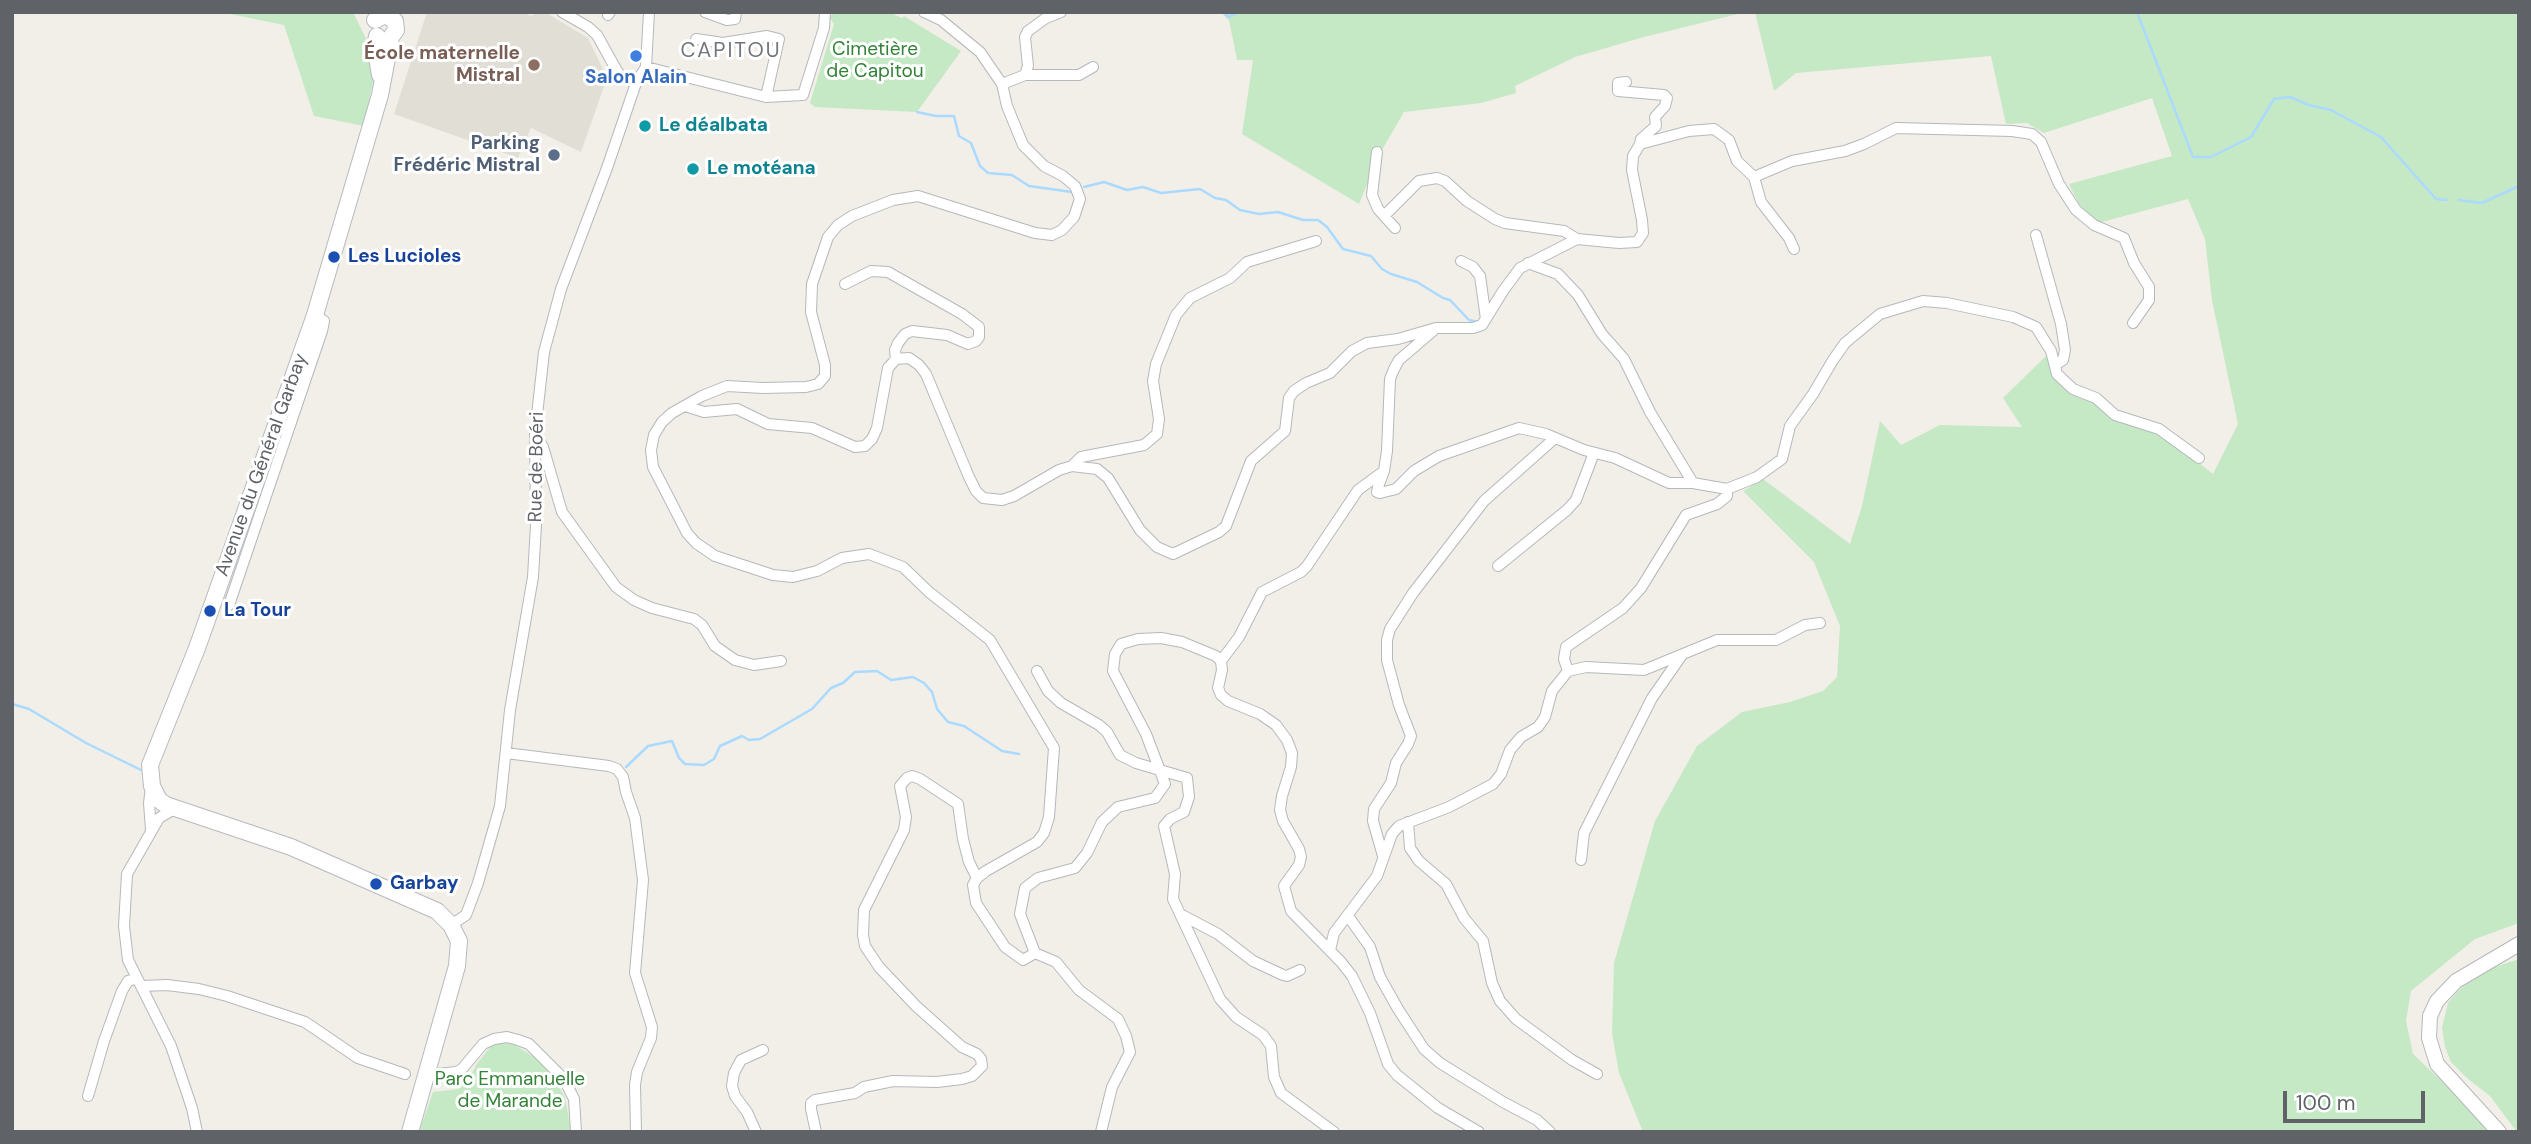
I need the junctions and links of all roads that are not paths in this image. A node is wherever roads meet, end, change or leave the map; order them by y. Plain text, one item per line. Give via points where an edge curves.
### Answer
1 (562, 12) edge
2 (649, 12) edge
3 (705, 12) edge
4 (736, 12) edge
5 (825, 12) edge
6 (924, 12) edge
7 (1062, 12) edge
8 (384, 23) edge
9 (696, 39) dead end
10 (646, 67) junction
11 (1093, 67) dead end
12 (1025, 75) junction
13 (1626, 82) dead end
14 (636, 83) junction
15 (1002, 84) junction
16 (766, 97) junction
17 (1640, 145) junction
18 (1377, 152) dead end
19 (1754, 177) junction
20 (1384, 216) junction
21 (1395, 228) dead end
22 (2036, 235) dead end
23 (1577, 239) junction
24 (1317, 241) dead end
25 (1794, 249) dead end
26 (1461, 261) dead end
27 (1528, 263) junction
28 (845, 284) dead end
29 (315, 315) junction
30 (1486, 318) junction
31 (2133, 323) dead end
32 (1436, 328) junction
33 (896, 359) junction
34 (2055, 365) junction
35 (685, 406) junction
36 (1555, 438) junction
37 (535, 439) junction
38 (1594, 453) junction
39 (2199, 458) dead end
40 (1072, 466) junction
41 (1384, 471) junction
42 (1693, 483) junction
43 (1727, 489) junction
44 (1499, 566) dead end
45 (229, 605) dead end
46 (1820, 623) dead end
47 (1682, 655) junction
48 (781, 661) dead end
49 (1221, 661) junction
50 (1037, 671) dead end
51 (1568, 671) junction
52 (506, 753) junction
53 (1161, 771) junction
54 (152, 786) junction
55 (174, 809) junction
56 (1408, 822) junction
57 (151, 830) junction
58 (1384, 858) junction
59 (1581, 860) dead end
60 (977, 878) junction
61 (1180, 914) junction
62 (1348, 916) junction
63 (451, 925) junction
64 (2519, 944) edge
65 (1330, 950) junction
66 (1035, 953) junction
67 (1300, 970) dead end
68 (139, 982) junction
69 (763, 1050) dead end
70 (428, 1072) junction
71 (405, 1074) dead end
72 (1597, 1074) dead end
73 (88, 1097) dead end
74 (197, 1132) edge
75 (410, 1132) edge
76 (576, 1132) edge
77 (636, 1132) edge
78 (756, 1132) edge
79 (816, 1132) edge
80 (1101, 1132) edge
81 (1334, 1132) edge
82 (1479, 1132) edge
83 (1550, 1132) edge
84 (2499, 1132) edge

1 - 14 street via 597,35 617,71
2 - 10 street, Rue de Boéri
3 - 4 street via 727,20 735,19
5 - 16 street via 803,95
6 - 15 street via 941,20 979,52
7 - 12 street via 1028,30
8 - 29 main road, Avenue du Général Garbay via 375,47 380,95
9 - 16 street via 723,43 767,36 779,39
10 - 14 street, Rue de Boéri
10 - 16 street
11 - 12 street via 1079,75
12 - 15 street
13 - 17 street via 1618,83 1618,91 1667,98 1655,117 1656,126
14 - 37 street, Rue de Boéri via 561,289 544,352
15 - 35 street via 1023,145 1075,186 1078,208 1062,230 1035,233 918,196 852,216 828,237 812,284 811,312 825,365 825,376 818,384 727,386
17 - 19 street via 1714,129 1729,140 1737,161
17 - 23 street via 1632,170 1641,238 1632,244
18 - 20 street via 1372,195
19 - 25 street via 1761,202
19 - 31 street via 1792,161 1864,145 1896,128 2032,134 2041,142 2076,210 2094,225 2124,238 2149,287 2149,300
20 - 21 street
20 - 23 street via 1410,187 1431,177 1446,181 1495,219 1564,231
22 - 34 street via 2065,350 2063,360
23 - 27 street
24 - 40 street via 1247,262 1230,278 1191,298 1177,315 1156,364 1157,434 1144,445 1081,457
26 - 30 street via 1480,276
27 - 30 street via 1512,277
27 - 42 street via 1558,274 1578,295 1624,359
28 - 33 street via 882,270 979,327 979,337 968,344 947,335 912,331 898,343
29 - 45 street via 324,321 322,331
29 - 54 main road, Avenue du Général Garbay via 197,648 150,765
30 - 32 street via 1474,328
32 - 40 street via 1359,347 1331,373 1294,391 1287,405 1285,431 1251,461 1226,526 1173,554 1157,547 1140,530 1108,478 1097,470
32 - 41 street via 1399,360 1390,379
33 - 35 street via 885,378 877,428 865,446 855,447 812,428 768,424 737,409 704,412
33 - 40 street via 909,358 926,374 969,477 983,498 1014,496
34 - 39 street via 2057,374 2073,389 2096,398 2115,415 2159,429
34 - 43 street via 2036,327 2013,317 1923,301 1880,314 1845,343 1833,360 1790,426 1782,459 1757,477
35 - 60 street via 662,422 651,450 653,467 696,544 715,556 793,577 842,558 869,554 904,567 990,640 1054,748 1044,833 1037,842
36 - 38 street
36 - 41 street via 1532,430 1510,430 1439,456 1396,489 1380,493
36 - 58 street via 1484,501 1390,629 1387,660 1411,736 1374,809
37 - 48 street via 542,447 562,513 616,587 652,608 694,619 715,646 735,660 754,665
37 - 52 street, Rue de Boéri via 533,577
38 - 42 street via 1669,483
38 - 44 street via 1576,500
41 - 49 street via 1358,490 1301,572 1262,592 1239,638
42 - 43 street
43 - 51 street via 1727,496 1717,504 1686,515 1623,608 1566,646
46 - 47 street via 1805,625 1776,640 1717,640
47 - 51 street via 1644,670 1586,667
47 - 59 street via 1652,698 1584,833
49 - 53 street via 1182,642 1161,638 1121,644 1115,654 1113,671
49 - 65 street via 1221,695 1276,725 1292,753 1280,810 1301,857 1284,886 1291,911
50 - 53 street via 1061,703 1107,732 1120,755
51 - 56 street via 1552,691 1545,717 1510,750 1493,784
52 - 63 street, Rue de Boéri via 500,806 478,883 466,915
52 - 77 street via 609,766 624,776 643,880 635,973 652,1027 635,1085
53 - 61 street via 1187,778 1189,797 1184,812 1164,826 1175,874 1173,900
53 - 66 street via 1165,784 1155,797 1118,807 1102,821 1075,868 1038,878 1025,888 1020,914
54 - 55 main road via 159,800
54 - 57 street
55 - 57 street
55 - 63 main road via 291,847 437,911
56 - 58 street via 1392,834
56 - 72 street via 1410,848 1446,884 1483,941 1500,1001 1516,1019
57 - 68 street via 127,874 124,900 128,960
58 - 62 street via 1377,876
60 - 66 street via 975,903 1005,947 1023,960
60 - 79 street via 963,839 958,804 920,779 907,778 900,786 904,830 864,911 863,935 880,967 916,1006 982,1062 979,1070 962,1079 893,1081 815,1100 811,1109
61 - 67 street via 1218,934 1253,961 1283,975
61 - 81 street via 1220,999 1270,1046 1281,1093
62 - 65 street via 1334,933
62 - 83 street via 1370,947 1380,977 1424,1049
63 - 70 main road via 459,941 457,966
64 - 84 street via 2456,981 2430,1016 2428,1038 2437,1064
65 - 82 street via 1352,976 1388,1064 1397,1075 1438,1108
66 - 80 street via 1056,962 1079,990 1118,1019 1126,1036 1130,1052 1112,1087
68 - 71 street via 227,996 305,1022 358,1058
68 - 73 street via 128,981 122,991
68 - 74 street via 171,1046
69 - 78 street via 741,1060 732,1086
70 - 75 main road
70 - 76 street via 456,1072 494,1039 507,1037 529,1044 565,1079 573,1099

